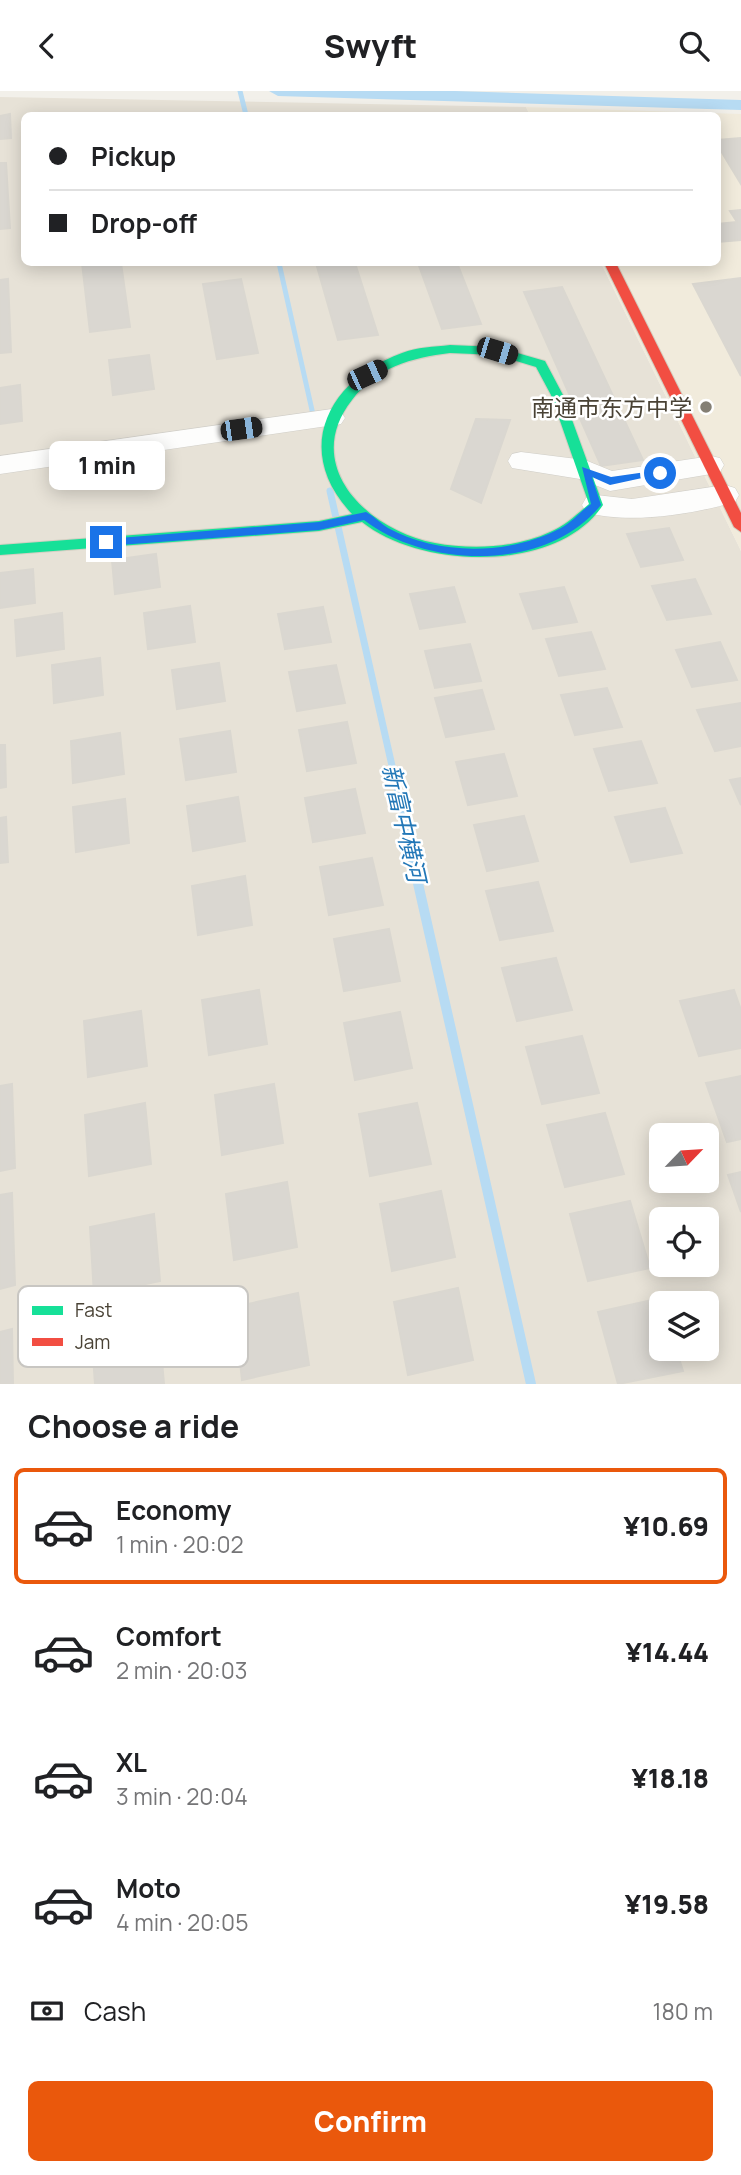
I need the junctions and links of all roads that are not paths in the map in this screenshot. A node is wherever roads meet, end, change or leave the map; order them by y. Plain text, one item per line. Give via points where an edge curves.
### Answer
1 (612, 266) edge
2 (332, 418) junction
3 (521, 461) dead end
4 (0, 465) edge
5 (711, 465) junction
6 (585, 470) junction
7 (725, 495) junction
8 (596, 505) junction
9 (366, 516) junction
10 (741, 527) edge
11 (0, 550) edge

1 - 5 street
2 - 4 street
2 - 6 street via 339,401 367,375 405,356 450,349 497,351 541,364
2 - 9 street via 325,434 328,469 349,503
3 - 6 street
5 - 6 street via 610,481
5 - 7 street
6 - 8 street
7 - 8 street via 632,509
7 - 10 street
8 - 9 street via 566,530 525,547 477,553 429,547 385,531
9 - 11 street via 319,526

